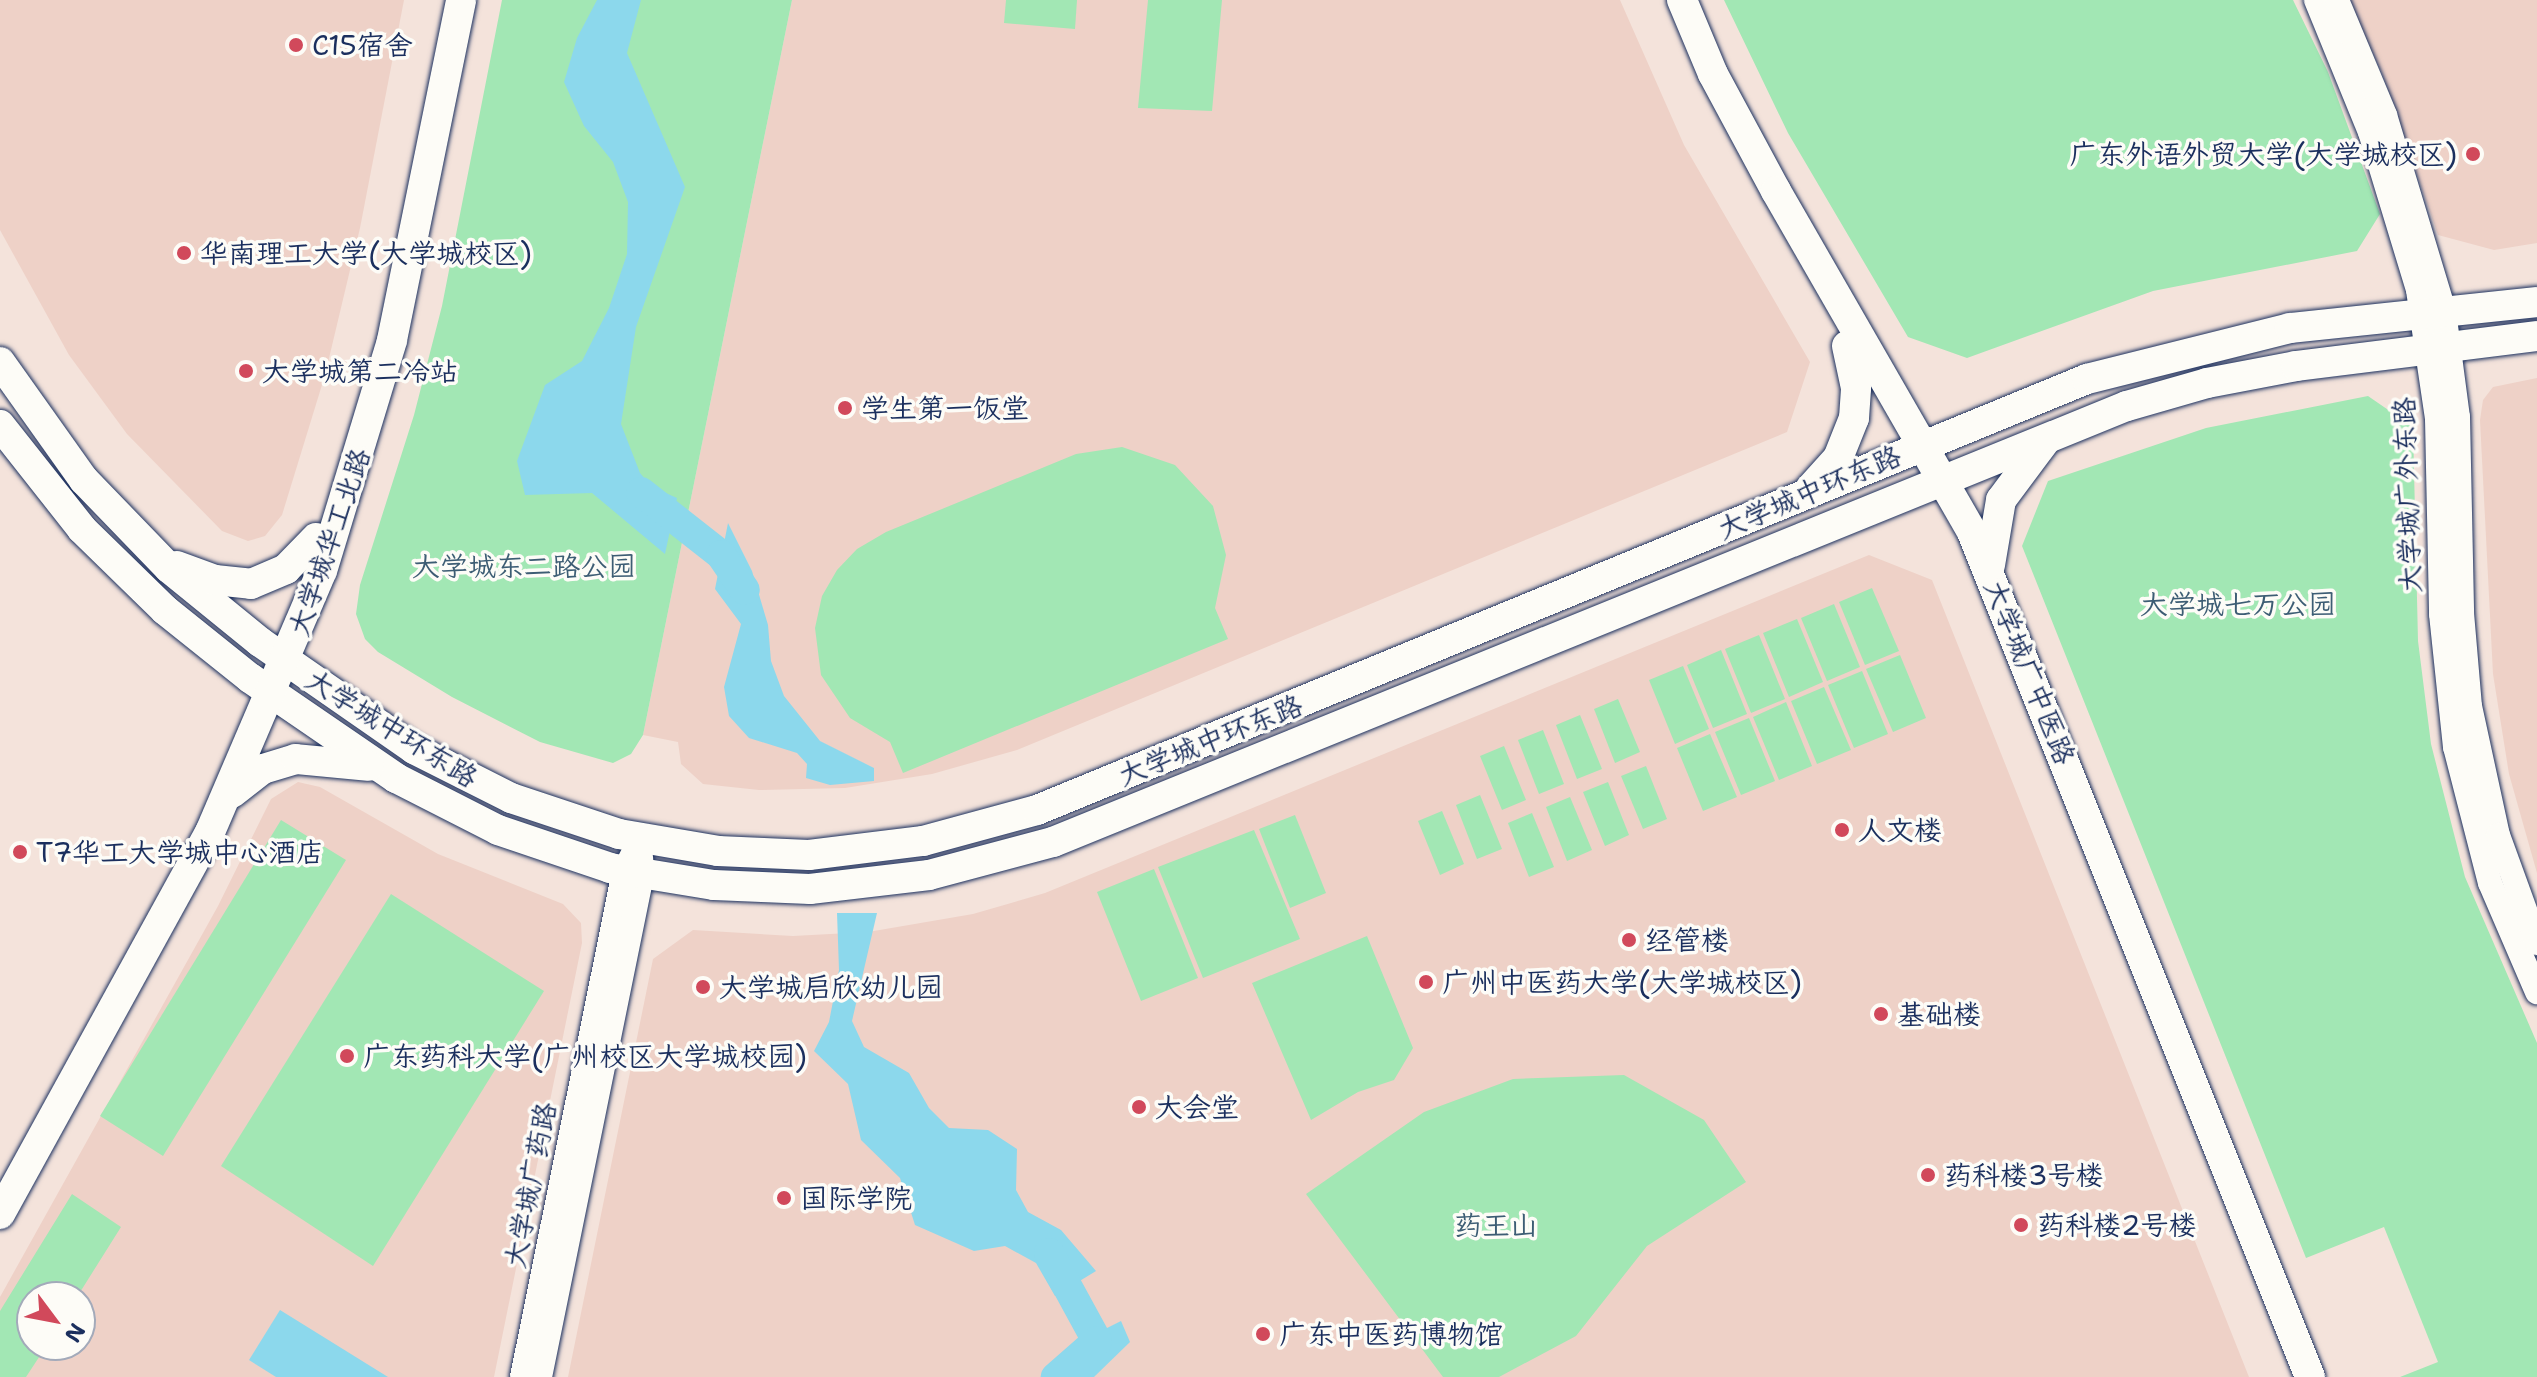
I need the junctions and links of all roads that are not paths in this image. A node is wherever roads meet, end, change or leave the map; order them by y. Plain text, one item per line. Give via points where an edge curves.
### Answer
1 (445, 0) edge
2 (461, 0) edge
3 (1664, 0) edge
4 (1682, 0) edge
5 (2316, 0) edge
6 (2337, 0) edge
7 (2537, 302) edge
8 (2433, 312) junction
9 (2537, 336) edge
10 (1847, 346) junction
11 (2438, 347) junction
12 (0, 362) edge
13 (0, 425) edge
14 (2054, 434) junction
15 (1916, 447) junction
16 (1936, 481) junction
17 (1799, 497) junction
18 (316, 538) junction
19 (153, 553) junction
20 (1991, 575) junction
21 (280, 657) junction
22 (267, 690) junction
23 (383, 769) junction
24 (227, 797) junction
25 (640, 839) junction
26 (633, 873) junction
27 (2537, 943) edge
28 (2537, 992) edge
29 (0, 1181) edge
30 (0, 1214) edge
31 (522, 1377) edge
32 (540, 1377) edge
33 (2291, 1377) edge
34 (2310, 1377) edge

1 - 18 main road, 大学城华工北路 via 390,280
2 - 21 main road, 大学城华工北路 via 388,355 347,495
3 - 10 main road, 大学城广中医路 via 1698,81
4 - 15 main road, 大学城广中医路 via 1713,74
5 - 8 street, 大学城广外东路 via 2349,73
6 - 8 street, 大学城广外东路 via 2385,115
7 - 8 main road, 大学城中环东路
8 - 11 street, 大学城广外东路
8 - 15 main road, 大学城中环东路 via 2290,328 2165,356 2040,396
9 - 11 main road, 大学城中环东路
10 - 15 main road, 大学城广中医路
10 - 17 main road via 1856,388 1850,433 1829,470
11 - 14 main road, 大学城中环东路 via 2207,383
11 - 27 street, 大学城广外东路 via 2458,417 2462,613 2472,718 2498,835
11 - 28 street, 大学城广外东路 via 2444,664 2455,747 2490,883
12 - 19 main road, 大学城中环东路 via 68,459
13 - 22 main road, 大学城中环东路 via 103,552 173,617
14 - 16 main road, 大学城中环东路
14 - 20 main road via 2018,471 2001,500 1993,529
15 - 16 main road, 大学城广中医路
15 - 17 main road, 大学城中环东路
16 - 20 main road, 大学城广中医路
16 - 26 main road, 大学城中环东路 via 1053,842 955,869 854,886 754,888
16 - 33 main road, 大学城广中医路
17 - 25 main road, 大学城中环东路 via 1008,820 923,841 809,855 736,853
18 - 19 main road via 286,569 251,584 215,580
18 - 21 main road, 大学城华工北路
19 - 21 main road, 大学城中环东路
20 - 34 main road, 大学城广中医路
21 - 22 main road, 大学城华工北路
21 - 25 main road, 大学城中环东路 via 462,775 552,814
22 - 23 main road, 大学城中环东路
22 - 24 main road, 大学城华工北路
22 - 29 main road, 大学城华工北路
23 - 24 main road via 296,759 263,769
23 - 26 main road, 大学城中环东路 via 471,819
24 - 30 main road, 大学城华工北路
25 - 26 street, 大学城广药路
26 - 31 street, 大学城广药路
26 - 32 street, 大学城广药路

